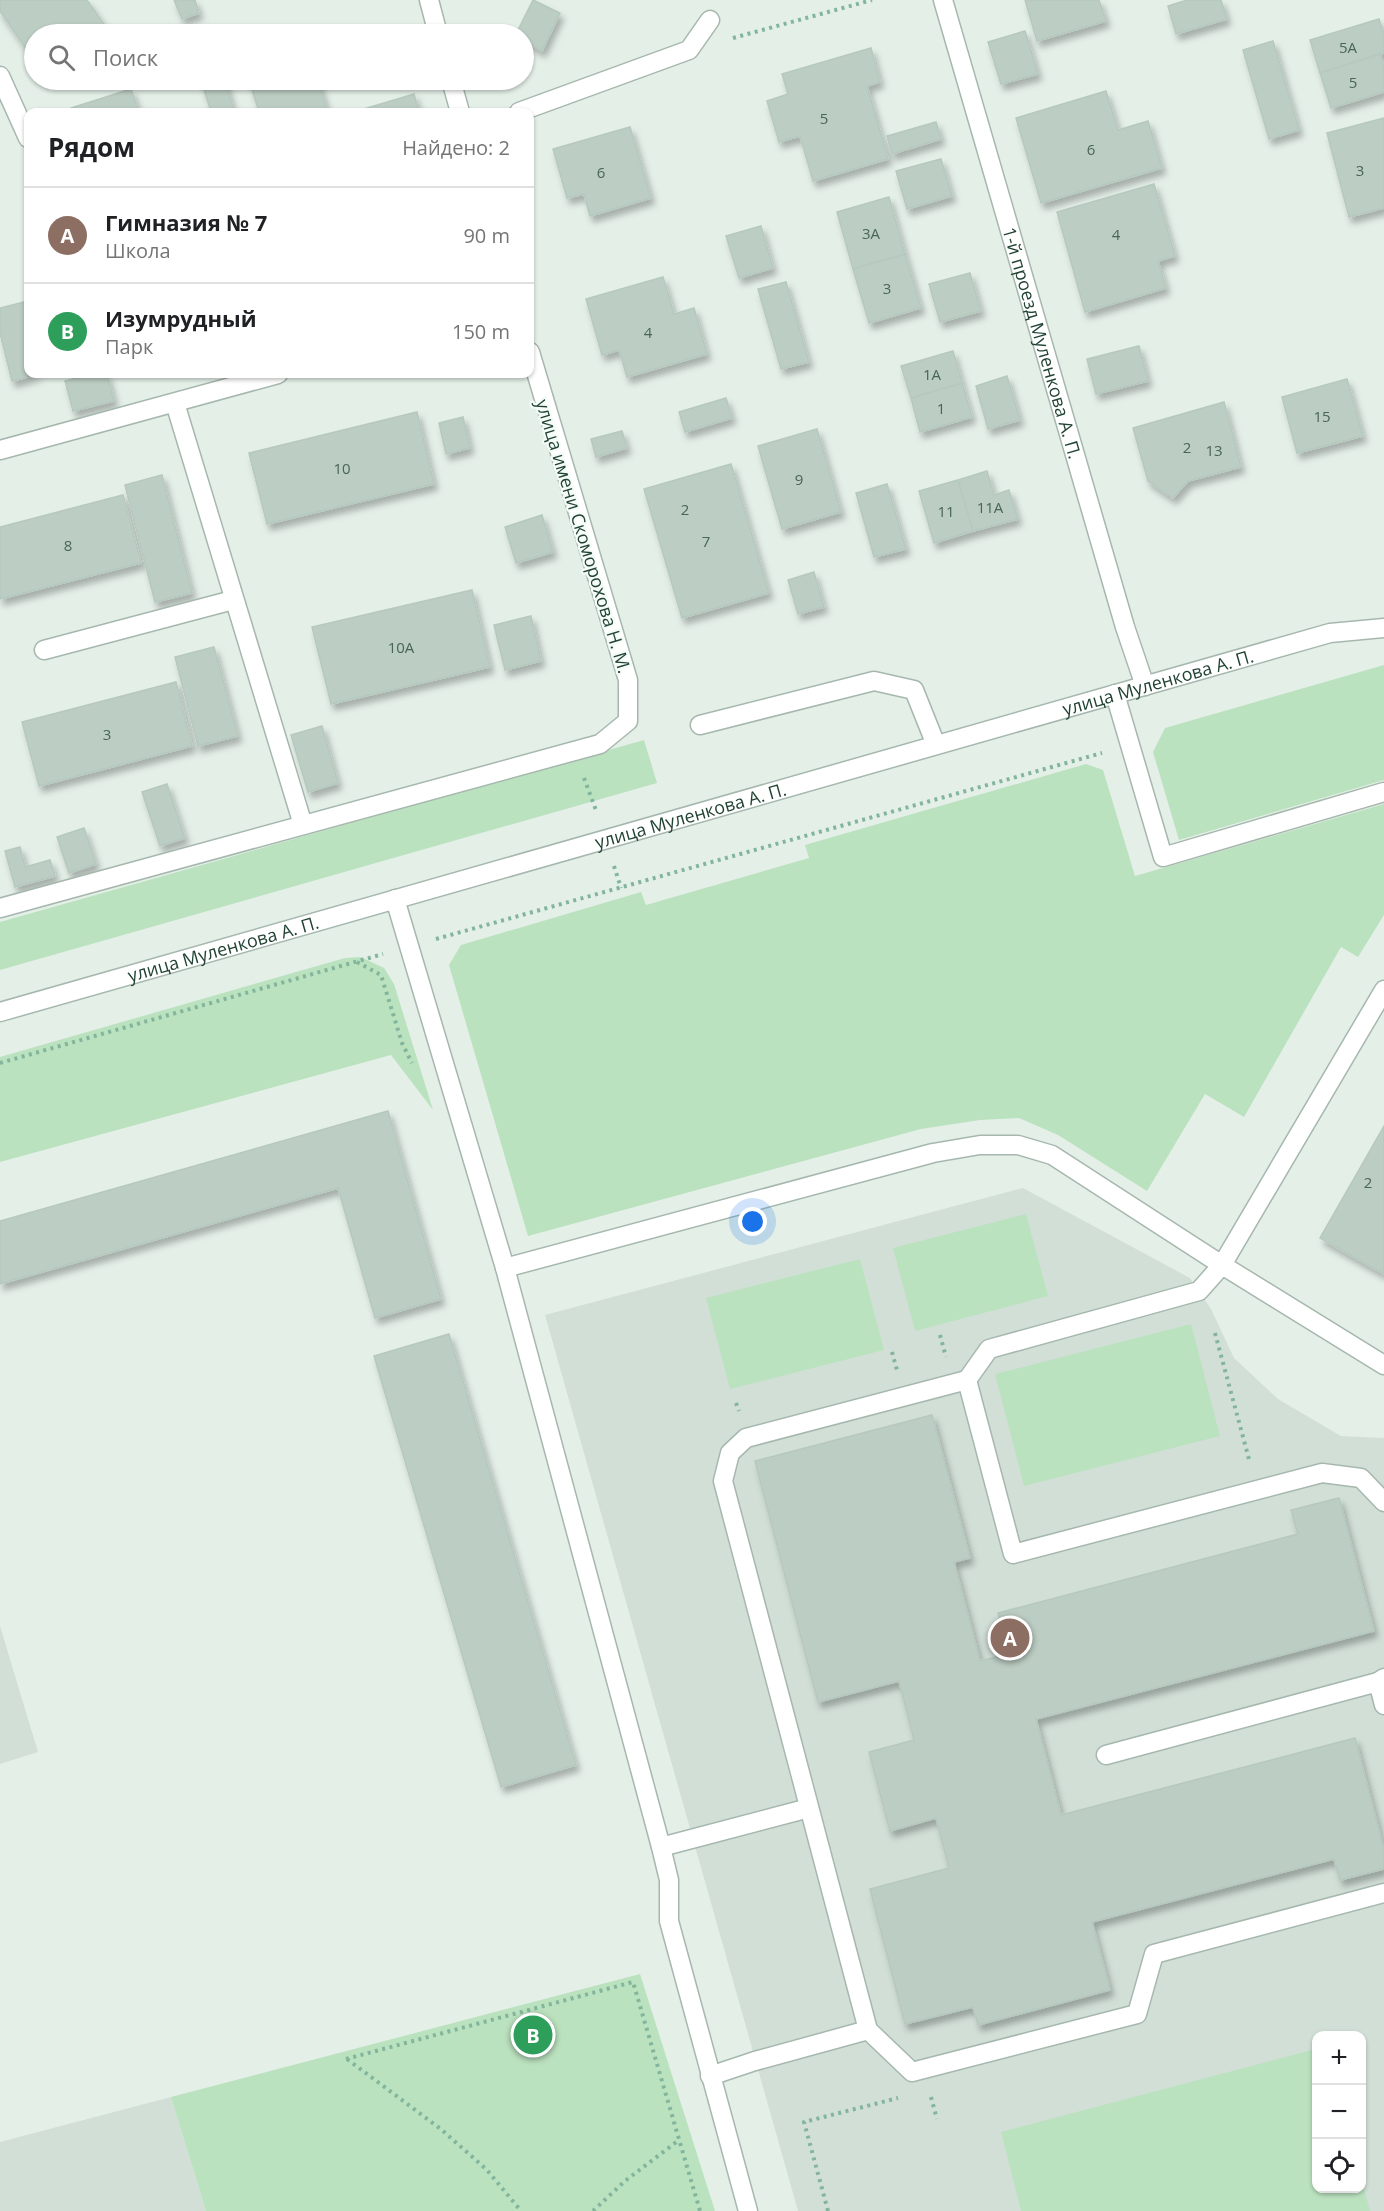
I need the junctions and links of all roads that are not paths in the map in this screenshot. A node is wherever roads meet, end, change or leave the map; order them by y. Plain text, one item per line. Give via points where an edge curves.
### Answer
1 (429, 0) edge
2 (943, 0) edge
3 (710, 20) dead end
4 (435, 24) edge
5 (0, 76) edge
6 (454, 90) edge
7 (459, 108) edge
8 (530, 108) edge
9 (24, 129) edge
10 (534, 365) edge
11 (264, 378) edge
12 (175, 403) junction
13 (0, 450) edge
14 (233, 600) junction
15 (1384, 628) edge
16 (44, 650) dead end
17 (1144, 686) junction
18 (1115, 694) junction
19 (700, 725) dead end
20 (936, 745) junction
21 (1384, 792) edge
22 (303, 825) junction
23 (395, 899) junction
24 (0, 908) edge
25 (1384, 990) edge
26 (0, 1012) edge
27 (1222, 1265) junction
28 (505, 1268) junction
29 (1384, 1365) edge
30 (967, 1380) junction
31 (1384, 1502) edge
32 (1381, 1680) edge
33 (1384, 1705) edge
34 (1106, 1755) dead end
35 (809, 1808) junction
36 (662, 1847) junction
37 (1384, 1893) edge
38 (868, 2031) junction
39 (710, 2076) junction
40 (748, 2211) edge

1 - 4 street
2 - 17 street, 1-й проезд Муленкова А. П.
3 - 8 street via 689,50
5 - 9 street
6 - 7 street
10 - 22 street, улица имени Скоморохова Н. М. via 628,680 628,721 600,744
11 - 12 street
12 - 13 street
12 - 14 street
14 - 16 street
14 - 22 street
15 - 17 street, улица Муленкова А. П. via 1330,633
17 - 18 street, улица Муленкова А. П.
18 - 20 street, улица Муленкова А. П.
18 - 21 street via 1163,857
19 - 20 street via 874,681 914,690
20 - 23 street, улица Муленкова А. П.
22 - 24 street
23 - 26 street, улица Муленкова А. П.
23 - 28 street
25 - 27 street
27 - 28 street via 1052,1155 1018,1145 980,1145 933,1153
27 - 29 street
27 - 30 street via 1199,1291 989,1349
28 - 36 street
30 - 31 street via 1013,1554 1322,1473 1361,1478
30 - 35 street via 746,1438 730,1453 723,1481
32 - 33 street
32 - 34 street
35 - 36 street
35 - 38 street
36 - 39 street via 669,1880 669,1921
37 - 38 street via 1154,1954 1137,2014 1126,2017 912,2072
38 - 39 street
39 - 40 street

